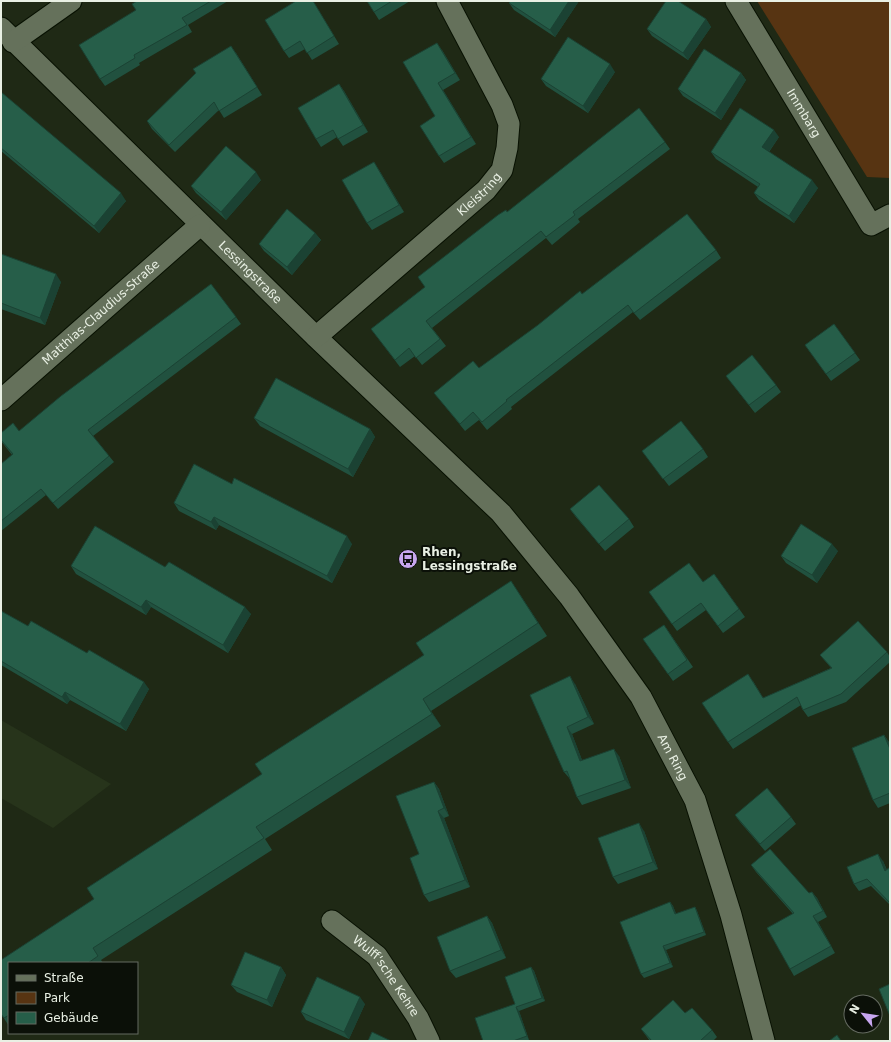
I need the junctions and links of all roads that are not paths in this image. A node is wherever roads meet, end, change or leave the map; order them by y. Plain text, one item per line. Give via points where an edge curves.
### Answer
1 (71, 1) edge
2 (447, 1) edge
3 (736, 1) edge
4 (7, 35) edge
5 (890, 215) edge
6 (200, 225) junction
7 (316, 337) junction
8 (1, 400) edge
9 (501, 513) joint
10 (332, 921) dead end
11 (429, 1041) edge
12 (764, 1041) edge

1 - 4 street
2 - 7 street, Kleistring via 502,105 509,124 502,170 486,190
3 - 5 street, Immbarg via 871,225
4 - 6 street, Lessingstraße
6 - 7 street, Lessingstraße
6 - 8 street, Matthias-Claudius-Straße
7 - 9 street, Lessingstraße
9 - 12 street, Am Ring via 569,596 641,697 695,800 731,915
10 - 11 street, Wulff'sche Kehre via 377,956 418,1018

